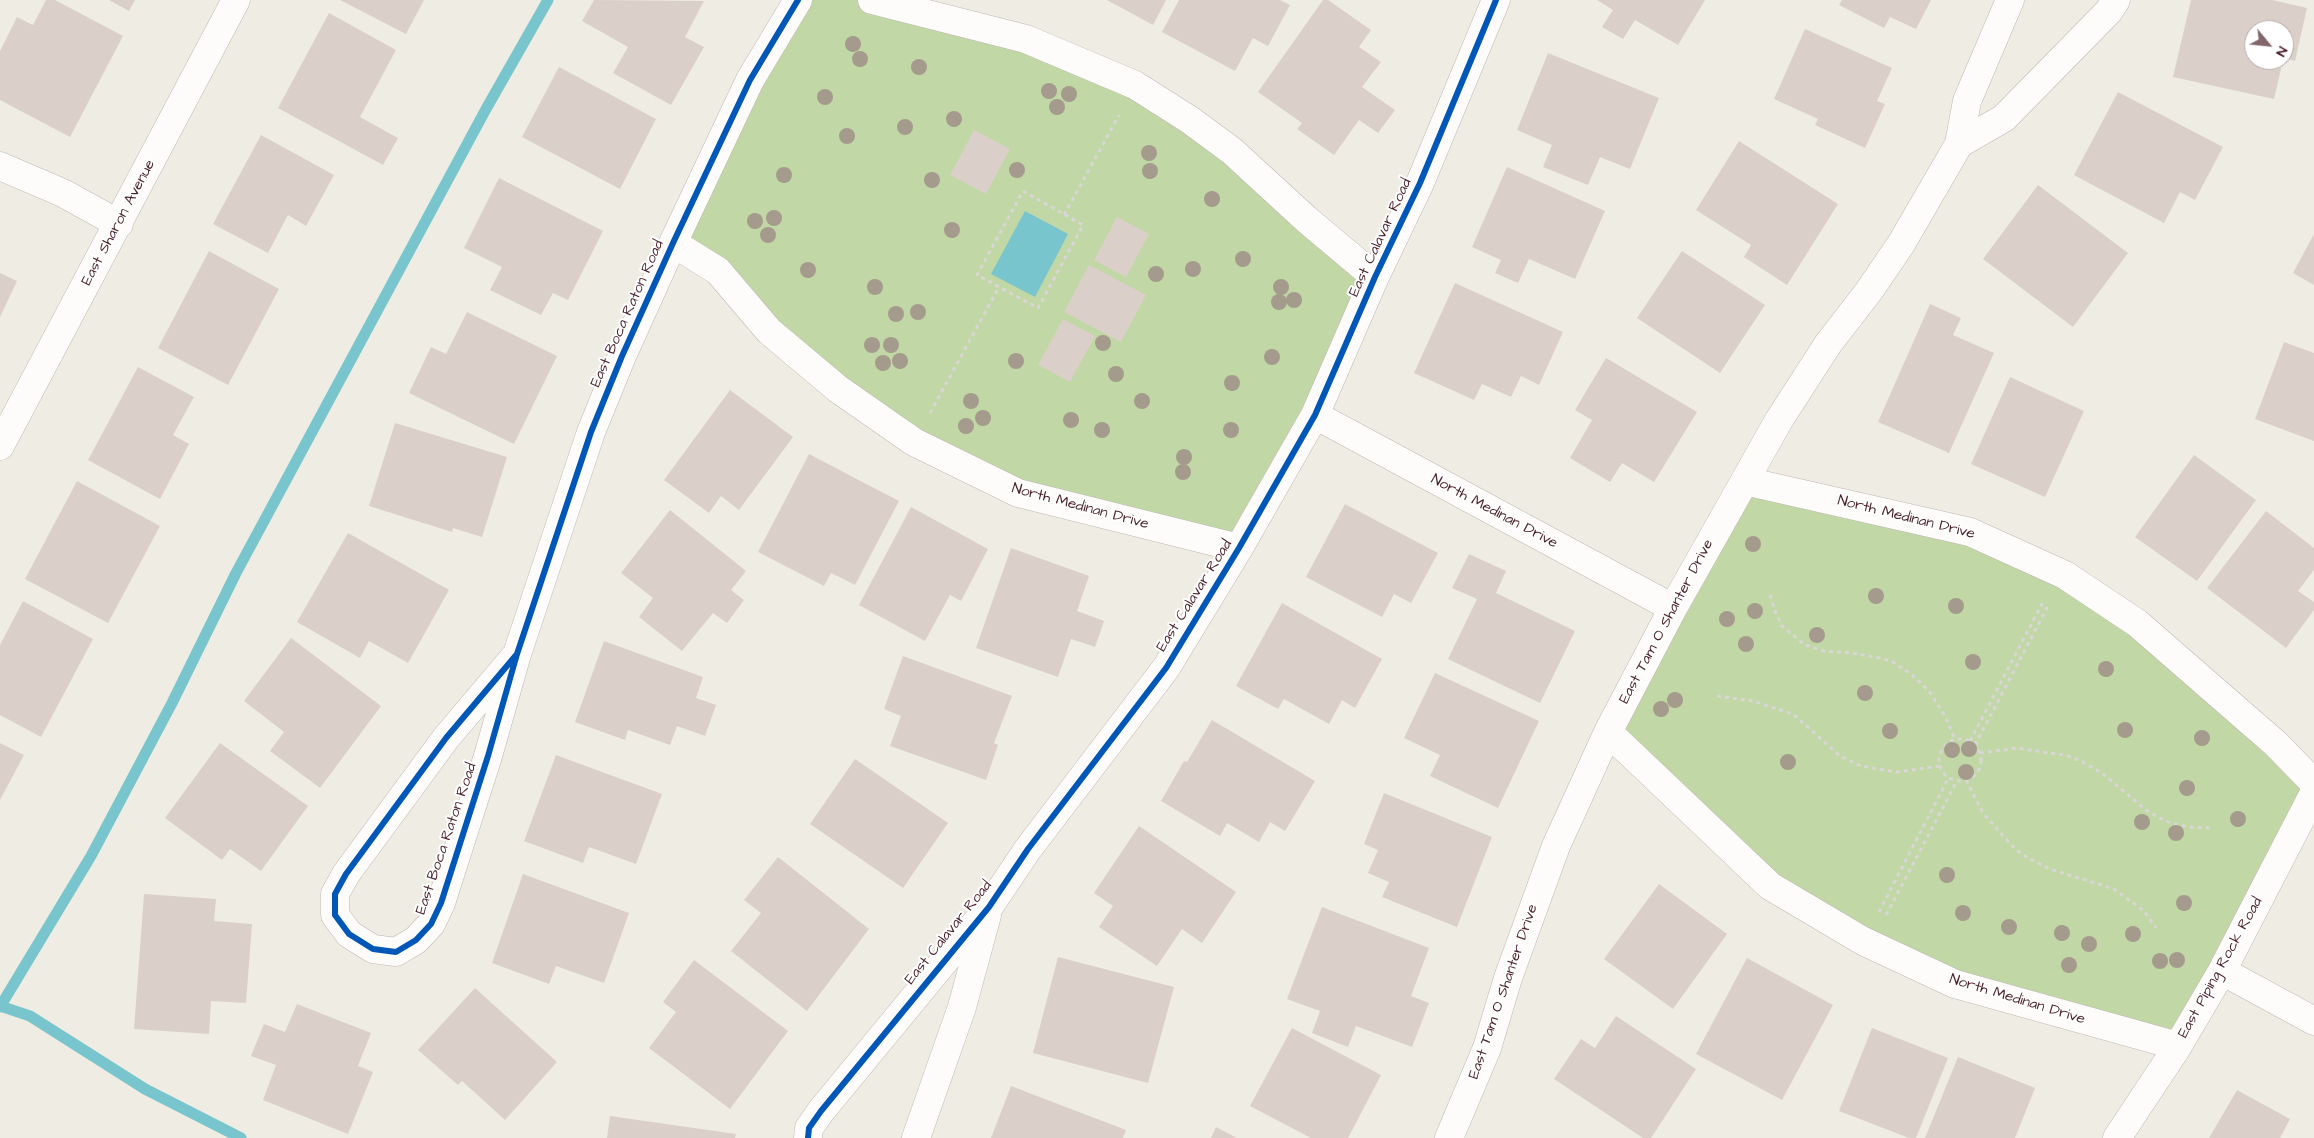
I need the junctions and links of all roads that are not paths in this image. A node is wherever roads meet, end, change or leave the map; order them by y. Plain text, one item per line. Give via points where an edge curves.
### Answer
1 (236, 0) edge
2 (798, 0) edge
3 (872, 0) edge
4 (1496, 0) edge
5 (2010, 0) edge
6 (2116, 0) edge
7 (1959, 144) junction
8 (0, 166) edge
9 (119, 224) junction
10 (672, 243) junction
11 (1375, 277) junction
12 (1315, 416) junction
13 (0, 446) edge
14 (1745, 481) junction
15 (1240, 548) junction
16 (1673, 608) junction
17 (517, 654) junction
18 (1608, 732) junction
19 (2314, 783) edge
20 (2314, 793) edge
21 (989, 907) junction
22 (2222, 971) junction
23 (2314, 1021) edge
24 (2178, 1046) junction
25 (808, 1138) edge
26 (916, 1138) edge
27 (1449, 1138) edge
28 (2117, 1138) edge

1 - 9 street, East Sharon Avenue
2 - 10 street, East Boca Raton Road via 750,80
3 - 11 street via 1026,39 1135,86 1232,151
4 - 11 street, East Calavar Road via 1420,184
5 - 7 street, East Tam O Shanter Drive via 1967,101
6 - 7 street, East Tam O Shanter Drive via 2004,118
7 - 14 street, East Tam O Shanter Drive via 1901,244 1828,344 1779,420
8 - 9 street via 63,193
9 - 13 street, East Sharon Avenue
10 - 15 street, North Medinan Drive via 718,271 769,331 838,389 914,442 1018,493
10 - 17 street, East Boca Raton Road via 591,432
11 - 12 street, East Calavar Road
12 - 15 street, East Calavar Road
12 - 16 street, North Medinan Drive
14 - 16 street, East Tam O Shanter Drive
14 - 19 street, North Medinan Drive via 1970,532 2061,574 2136,623 2276,744
15 - 21 street, East Calavar Road via 1166,668 1028,849
16 - 18 street, East Tam O Shanter Drive
17 - 17 street, East Boca Raton Road via 446,738 346,874 335,894 335,915 349,934 373,949 396,952 416,940 431,924 441,903 488,756
18 - 24 street, North Medinan Drive via 1770,886 1866,943 1956,984
18 - 27 street, East Tam O Shanter Drive via 1556,846 1508,978 1487,1048
20 - 22 street, East Piping Rock Road
21 - 25 street, East Calavar Road via 821,1111 809,1128
21 - 26 street, East Calavar Road via 962,1007
22 - 23 street
22 - 24 street, East Piping Rock Road
24 - 28 street, East Piping Rock Road

